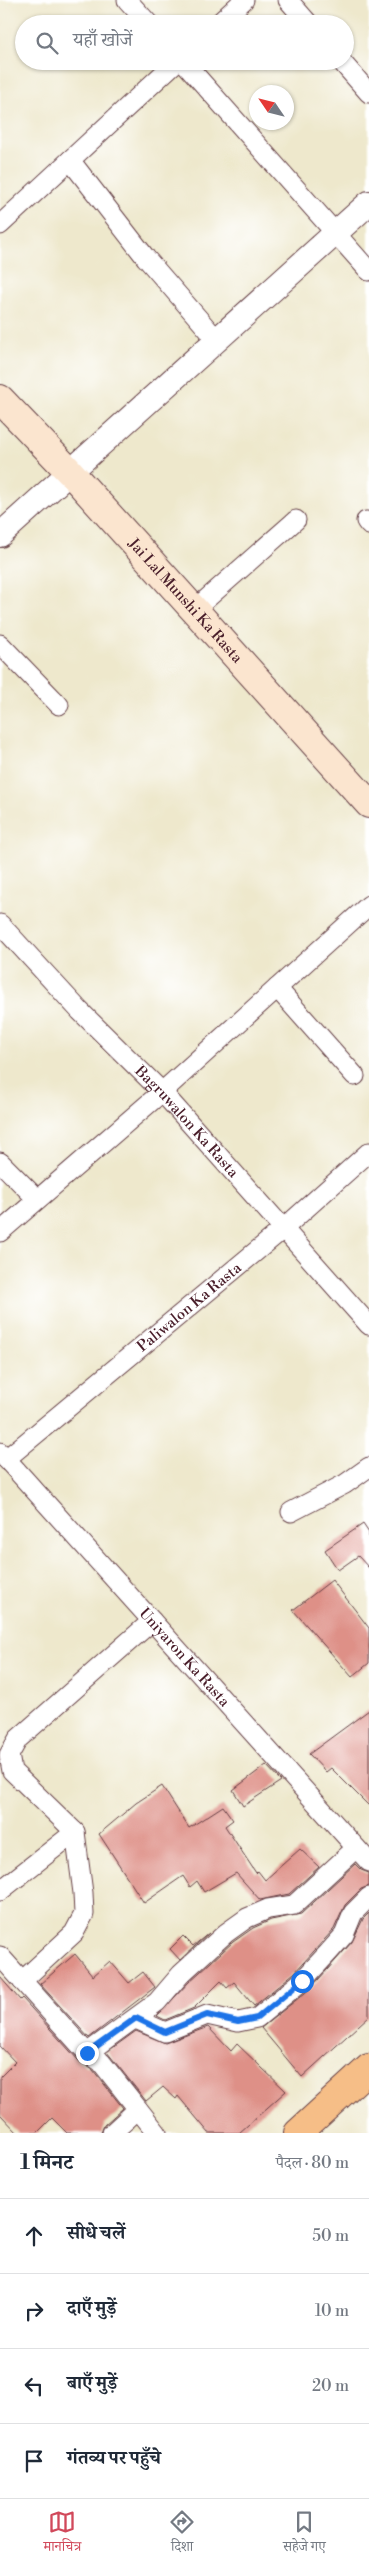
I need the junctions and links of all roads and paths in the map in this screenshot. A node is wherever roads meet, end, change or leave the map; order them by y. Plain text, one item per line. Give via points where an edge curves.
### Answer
1 (128, 0) edge
2 (244, 0) edge
3 (288, 0) edge
4 (141, 15) edge
5 (228, 15) edge
6 (301, 15) edge
7 (168, 70) edge
8 (191, 70) edge
9 (350, 70) edge
10 (369, 93) edge
11 (70, 160) junction
12 (369, 203) edge
13 (0, 225) edge
14 (336, 234) junction
15 (369, 271) edge
16 (217, 340) junction
17 (0, 399) edge
18 (70, 472) junction
19 (296, 520) dead end
20 (0, 535) edge
21 (194, 610) junction
22 (0, 644) edge
23 (59, 705) dead end
24 (369, 804) edge
25 (369, 905) edge
26 (0, 924) edge
27 (277, 988) junction
28 (355, 1076) dead end
29 (162, 1092) junction
30 (369, 1152) edge
31 (0, 1162) edge
32 (37, 1199) junction
33 (283, 1229) junction
34 (0, 1232) edge
35 (369, 1325) edge
36 (3, 1455) edge
37 (369, 1467) edge
38 (291, 1512) dead end
39 (152, 1621) junction
40 (6, 1776) edge
41 (75, 1832) junction
42 (356, 1848) junction
43 (369, 1862) edge
44 (0, 1891) edge
45 (369, 1898) edge
46 (0, 1956) edge
47 (22, 1981) junction
48 (136, 2018) junction
49 (87, 2053) junction
50 (369, 2068) edge
51 (138, 2110) junction
52 (112, 2133) edge
53 (157, 2133) edge
54 (298, 2133) edge

1 - 4 street
2 - 5 street
3 - 6 street
7 - 11 street
8 - 14 street
9 - 10 street
11 - 13 street
11 - 16 street via 146,258
12 - 14 street
14 - 15 street
14 - 16 street
16 - 18 street
17 - 18 main road, Jai Lal Munshi Ka Rasta
18 - 20 street
18 - 21 main road, Jai Lal Munshi Ka Rasta
19 - 21 street
21 - 24 main road, Jai Lal Munshi Ka Rasta
22 - 23 street
25 - 27 street
26 - 29 street, Bagruwalon Ka Rasta via 80,1011
27 - 28 street
27 - 29 street
29 - 32 street
29 - 33 street, Bagruwalon Ka Rasta
30 - 33 street, Paliwalon Ka Rasta
31 - 32 street
32 - 34 street
33 - 35 street, Bagruwalon Ka Rasta
33 - 36 street, Paliwalon Ka Rasta
36 - 39 street, Uniyaron Ka Rasta
37 - 38 street via 345,1484
39 - 40 street via 18,1740 9,1756
39 - 42 street, Uniyaron Ka Rasta
40 - 41 street
41 - 44 street
41 - 47 street via 84,1914 74,1933
42 - 43 street, Uniyaron Ka Rasta
42 - 48 street via 294,1905 268,1909 247,1918 226,1933 181,1974 158,2002
45 - 48 street via 353,1913 344,1935 302,1981 257,2018 238,2022 207,2015 165,2032
46 - 47 street
47 - 49 street
48 - 49 street
49 - 51 street via 101,2062
50 - 54 main road
51 - 52 street
51 - 53 street

